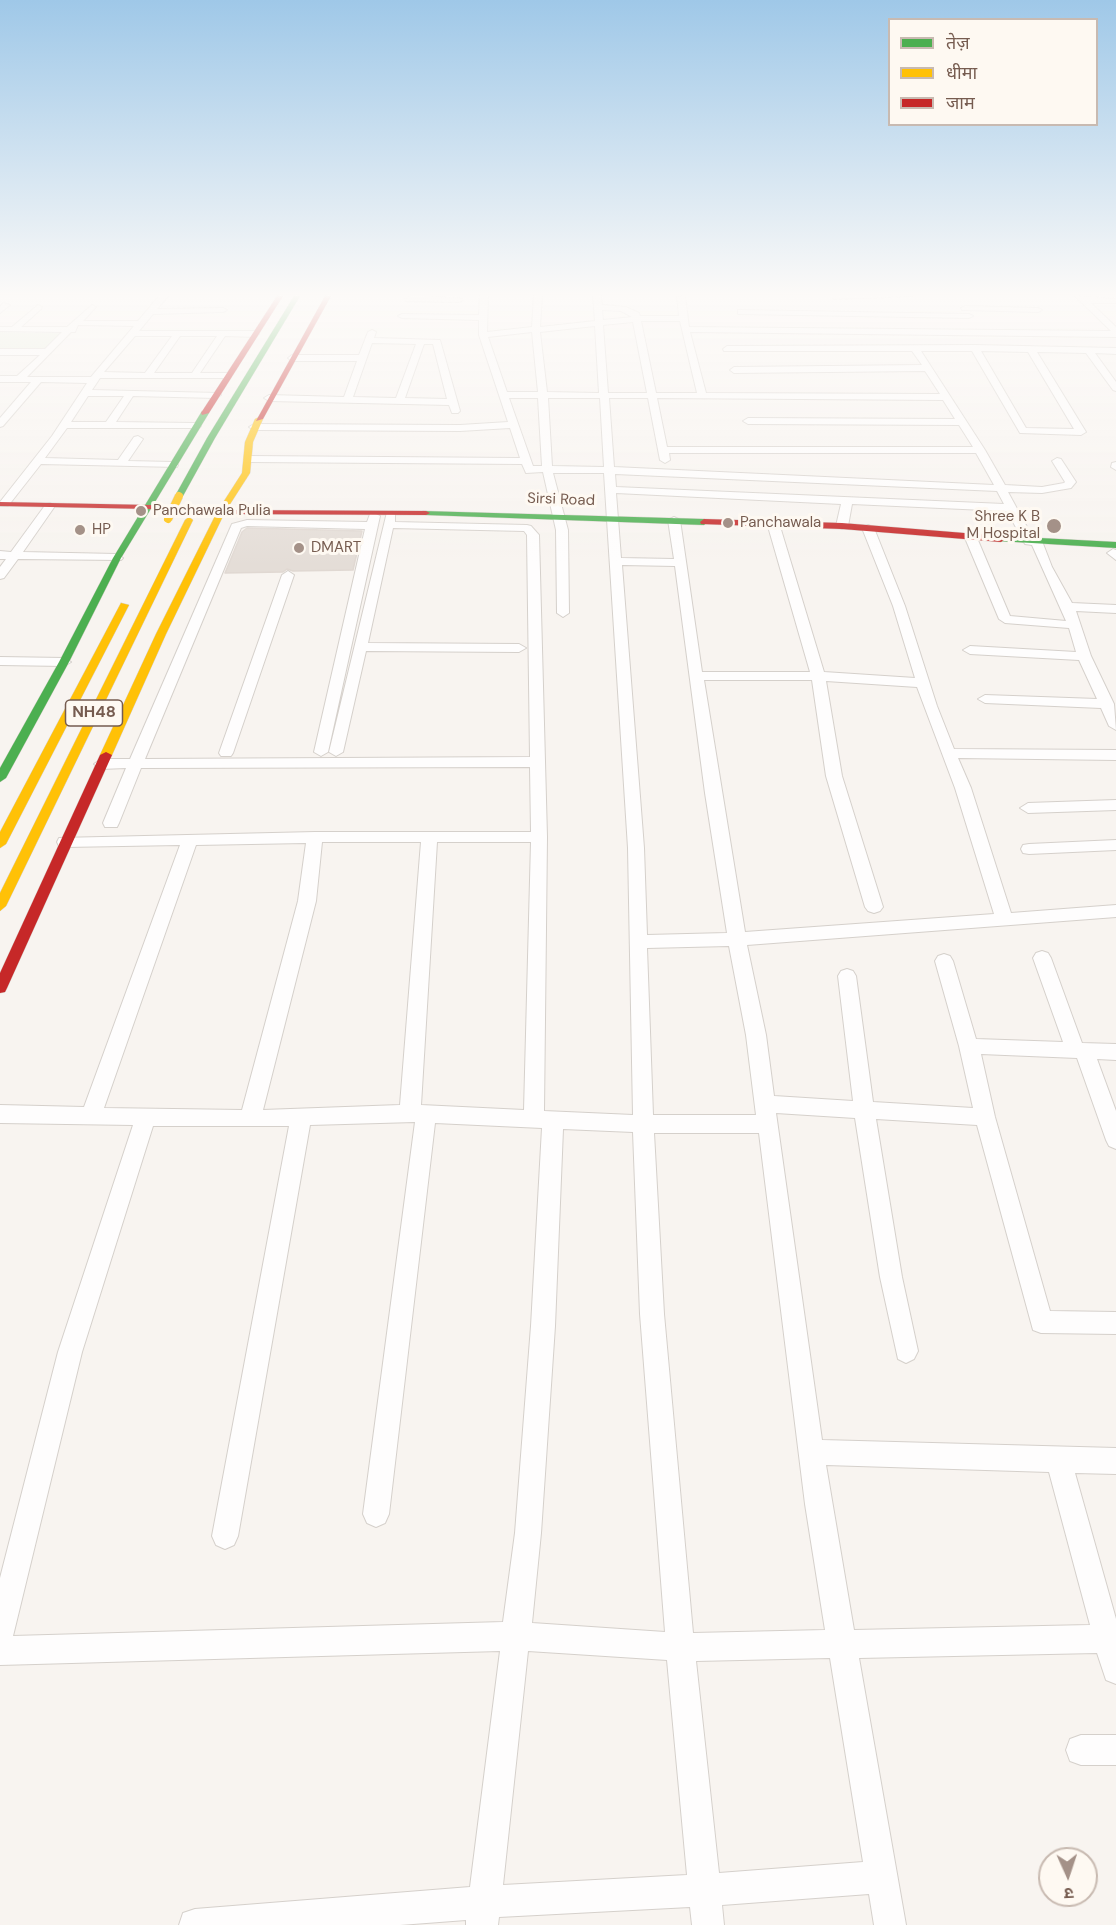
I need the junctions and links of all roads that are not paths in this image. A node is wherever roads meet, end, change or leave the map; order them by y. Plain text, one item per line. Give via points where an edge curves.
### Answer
1 (34, 386) edge
2 (90, 386) edge
3 (221, 386) edge
4 (243, 386) edge
5 (274, 386) edge
6 (352, 386) edge
7 (405, 386) edge
8 (448, 386) edge
9 (502, 386) edge
10 (542, 386) edge
11 (603, 386) edge
12 (650, 386) edge
13 (700, 386) edge
14 (738, 386) edge
15 (870, 386) edge
16 (940, 386) edge
17 (997, 386) edge
18 (1053, 386) edge
19 (86, 393) junction
20 (129, 394) junction
21 (216, 395) junction
22 (505, 395) junction
23 (543, 395) junction
24 (604, 395) junction
25 (652, 395) junction
26 (702, 395) junction
27 (947, 397) junction
28 (269, 399) junction
29 (347, 400) junction
30 (400, 400) junction
31 (452, 402) junction
32 (797, 409) junction
33 (962, 422) junction
34 (749, 423) junction
35 (0, 424) edge
36 (65, 425) junction
37 (109, 425) junction
38 (513, 425) junction
39 (196, 426) junction
40 (254, 427) junction
41 (460, 428) junction
42 (138, 439) dead end
43 (663, 450) junction
44 (980, 450) junction
45 (249, 459) junction
46 (38, 461) junction
47 (1057, 461) dead end
48 (121, 463) junction
49 (173, 465) junction
50 (527, 465) junction
51 (547, 469) junction
52 (609, 471) junction
53 (668, 474) junction
54 (699, 475) junction
55 (549, 482) junction
56 (162, 484) junction
57 (1002, 488) junction
58 (236, 490) junction
59 (611, 490) junction
60 (671, 492) junction
61 (700, 493) junction
62 (201, 497) dead end
63 (4, 500) edge
64 (847, 500) junction
65 (84, 505) junction
66 (50, 506) junction
67 (108, 506) junction
68 (150, 507) junction
69 (1012, 508) junction
70 (221, 512) junction
71 (261, 512) junction
72 (558, 516) junction
73 (613, 518) junction
74 (373, 520) junction
75 (390, 520) junction
76 (674, 520) junction
77 (773, 523) junction
78 (165, 525) dead end
79 (842, 526) junction
80 (868, 528) junction
81 (971, 538) junction
82 (1033, 541) junction
83 (1115, 552) edge
84 (0, 555) edge
85 (14, 556) junction
86 (117, 558) junction
87 (617, 561) junction
88 (679, 563) junction
89 (0, 574) edge
90 (288, 575) dead end
91 (130, 593) dead end
92 (1068, 607) junction
93 (1116, 609) edge
94 (563, 613) dead end
95 (1073, 625) junction
96 (360, 647) junction
97 (519, 648) dead end
98 (970, 650) dead end
99 (1084, 656) junction
100 (0, 661) edge
101 (64, 662) junction
102 (696, 676) junction
103 (818, 676) junction
104 (923, 683) junction
105 (1100, 687) junction
106 (1116, 688) edge
107 (985, 699) dead end
108 (1107, 704) junction
109 (1116, 726) edge
110 (328, 752) junction
111 (226, 753) junction
112 (948, 753) junction
113 (1116, 755) edge
114 (537, 757) junction
115 (103, 759) junction
116 (139, 759) junction
117 (0, 778) edge
118 (1116, 805) edge
119 (1028, 808) dead end
120 (111, 823) dead end
121 (315, 837) junction
122 (429, 837) junction
123 (538, 837) junction
124 (190, 838) junction
125 (65, 842) junction
126 (0, 844) edge
127 (1116, 844) edge
128 (1029, 849) dead end
129 (0, 906) edge
130 (874, 907) dead end
131 (1116, 911) edge
132 (1004, 920) junction
133 (737, 939) junction
134 (639, 942) junction
135 (1042, 958) dead end
136 (944, 961) dead end
137 (848, 976) dead end
138 (0, 988) edge
139 (969, 1046) junction
140 (1079, 1049) junction
141 (1116, 1052) edge
142 (864, 1108) junction
143 (0, 1114) edge
144 (418, 1114) junction
145 (766, 1114) junction
146 (91, 1117) junction
147 (146, 1117) junction
148 (985, 1117) junction
149 (301, 1118) junction
150 (250, 1119) junction
151 (544, 1120) junction
152 (643, 1124) junction
153 (1116, 1140) edge
154 (1116, 1323) edge
155 (906, 1352) dead end
156 (811, 1452) junction
157 (1058, 1459) junction
158 (1116, 1461) edge
159 (376, 1514) dead end
160 (225, 1536) dead end
161 (0, 1633) edge
162 (516, 1636) junction
163 (1109, 1639) junction
164 (842, 1644) junction
165 (681, 1647) junction
166 (0, 1651) edge
167 (1116, 1670) edge
168 (1081, 1750) dead end
169 (1116, 1750) edge
170 (882, 1877) junction
171 (706, 1890) junction
172 (483, 1914) edge
173 (195, 1925) edge
174 (708, 1925) edge
175 (890, 1925) edge

1 - 35 street
2 - 19 street
3 - 21 main road
4 - 78 main road, bridge
5 - 28 main road
6 - 29 street
7 - 30 street
8 - 31 street
9 - 22 street
10 - 23 street
11 - 24 street
12 - 25 street
13 - 26 street
14 - 34 street
15 - 34 street
16 - 27 street
17 - 18 street via 1023,431 1081,432
19 - 20 street
19 - 36 street
20 - 21 street via 178,398
20 - 37 street
21 - 39 main road
22 - 23 street
22 - 38 street
23 - 24 street
23 - 51 street
24 - 25 street
24 - 52 street
25 - 26 street
25 - 43 street
26 - 34 street
27 - 32 street
27 - 33 street
28 - 29 street
28 - 40 main road
29 - 30 street
30 - 31 street
31 - 41 street
32 - 33 street
32 - 34 street
32 - 34 street
33 - 44 street
34 - 43 street
34 - 44 street
34 - 54 street
34 - 57 street
36 - 37 street
36 - 46 street
37 - 39 street via 162,422
38 - 41 street
38 - 50 street
39 - 49 main road
40 - 41 street
40 - 45 main road
42 - 48 street
43 - 53 street
44 - 57 street
45 - 50 street
45 - 58 main road
46 - 48 street
46 - 63 street
47 - 57 street via 1071,482 1068,486 1042,490
48 - 49 street
49 - 56 main road
50 - 51 street
50 - 55 street via 533,477
51 - 52 street
51 - 55 street
52 - 53 street
52 - 59 street
53 - 54 street
53 - 60 street
54 - 61 street
55 - 72 street
56 - 67 main road
56 - 68 main road
57 - 69 street
58 - 70 main road
58 - 71 main road via 238,504
59 - 60 street
59 - 73 street
60 - 61 street
61 - 64 street
62 - 129 main road, NH48
63 - 65 main road, Sirsi Road via 56,498
63 - 66 main road, Sirsi Road
64 - 69 street
64 - 79 street
65 - 66 main road, Sirsi Road
65 - 67 main road, Sirsi Road
66 - 85 street
67 - 68 main road, Sirsi Road
68 - 70 main road, Sirsi Road
68 - 86 main road
69 - 82 street
70 - 71 main road, Sirsi Road
70 - 115 main road
71 - 74 main road, Sirsi Road
72 - 73 main road, Sirsi Road
72 - 75 main road, Sirsi Road via 495,514
72 - 94 street via 562,530
73 - 76 main road, Sirsi Road
73 - 87 street
74 - 75 main road, Sirsi Road
74 - 110 street
74 - 116 street via 236,526
75 - 96 street
75 - 114 street via 531,530
76 - 77 main road, Sirsi Road
76 - 88 street
77 - 79 main road, Sirsi Road
77 - 103 street
79 - 80 main road, Sirsi Road
80 - 81 main road, Sirsi Road
80 - 104 street
81 - 82 main road, Sirsi Road
81 - 95 street via 1005,619
82 - 83 main road, Sirsi Road
82 - 92 street
84 - 85 street
85 - 86 street
85 - 89 street
86 - 101 main road
87 - 88 street
87 - 134 street
88 - 102 street
90 - 111 street
91 - 126 main road, NH48
92 - 93 street
92 - 95 street
95 - 99 street
96 - 97 street
96 - 110 street
98 - 99 street
99 - 105 street
100 - 101 street
101 - 117 main road
102 - 103 street
102 - 133 street
103 - 104 street
103 - 130 street via 834,776
104 - 112 street
105 - 106 street
105 - 108 street
107 - 108 street
108 - 109 street
110 - 111 street
110 - 114 street
111 - 116 street
112 - 113 street
112 - 132 street via 963,788
114 - 116 street
114 - 123 street
115 - 116 street
115 - 125 main road
116 - 120 street
118 - 119 street
121 - 122 street
121 - 124 street
121 - 150 street via 307,901
122 - 123 street
122 - 144 street
123 - 151 street
124 - 125 street
124 - 146 street
125 - 138 main road
127 - 128 street
131 - 132 street
132 - 133 street
133 - 134 street
133 - 145 street via 756,1035
134 - 152 street
135 - 140 street
136 - 139 street
137 - 142 street
139 - 140 street
139 - 148 street
140 - 141 street
140 - 153 street
142 - 145 street
142 - 148 street
142 - 155 street
143 - 146 street
144 - 149 street
144 - 151 street
144 - 159 street
145 - 152 street
145 - 156 street
146 - 147 street
147 - 150 street
147 - 161 street via 70,1352
148 - 154 street via 1041,1322
149 - 150 street
149 - 160 street
151 - 152 street
151 - 162 street via 531,1487
152 - 165 street via 652,1314
156 - 157 street
156 - 164 street
157 - 158 street
157 - 163 street
162 - 165 street
162 - 166 street
162 - 172 street
163 - 164 street
163 - 167 street
164 - 165 street
164 - 170 street
165 - 171 street
168 - 169 street
170 - 171 street
170 - 175 street
171 - 172 street
171 - 174 street
172 - 173 street

